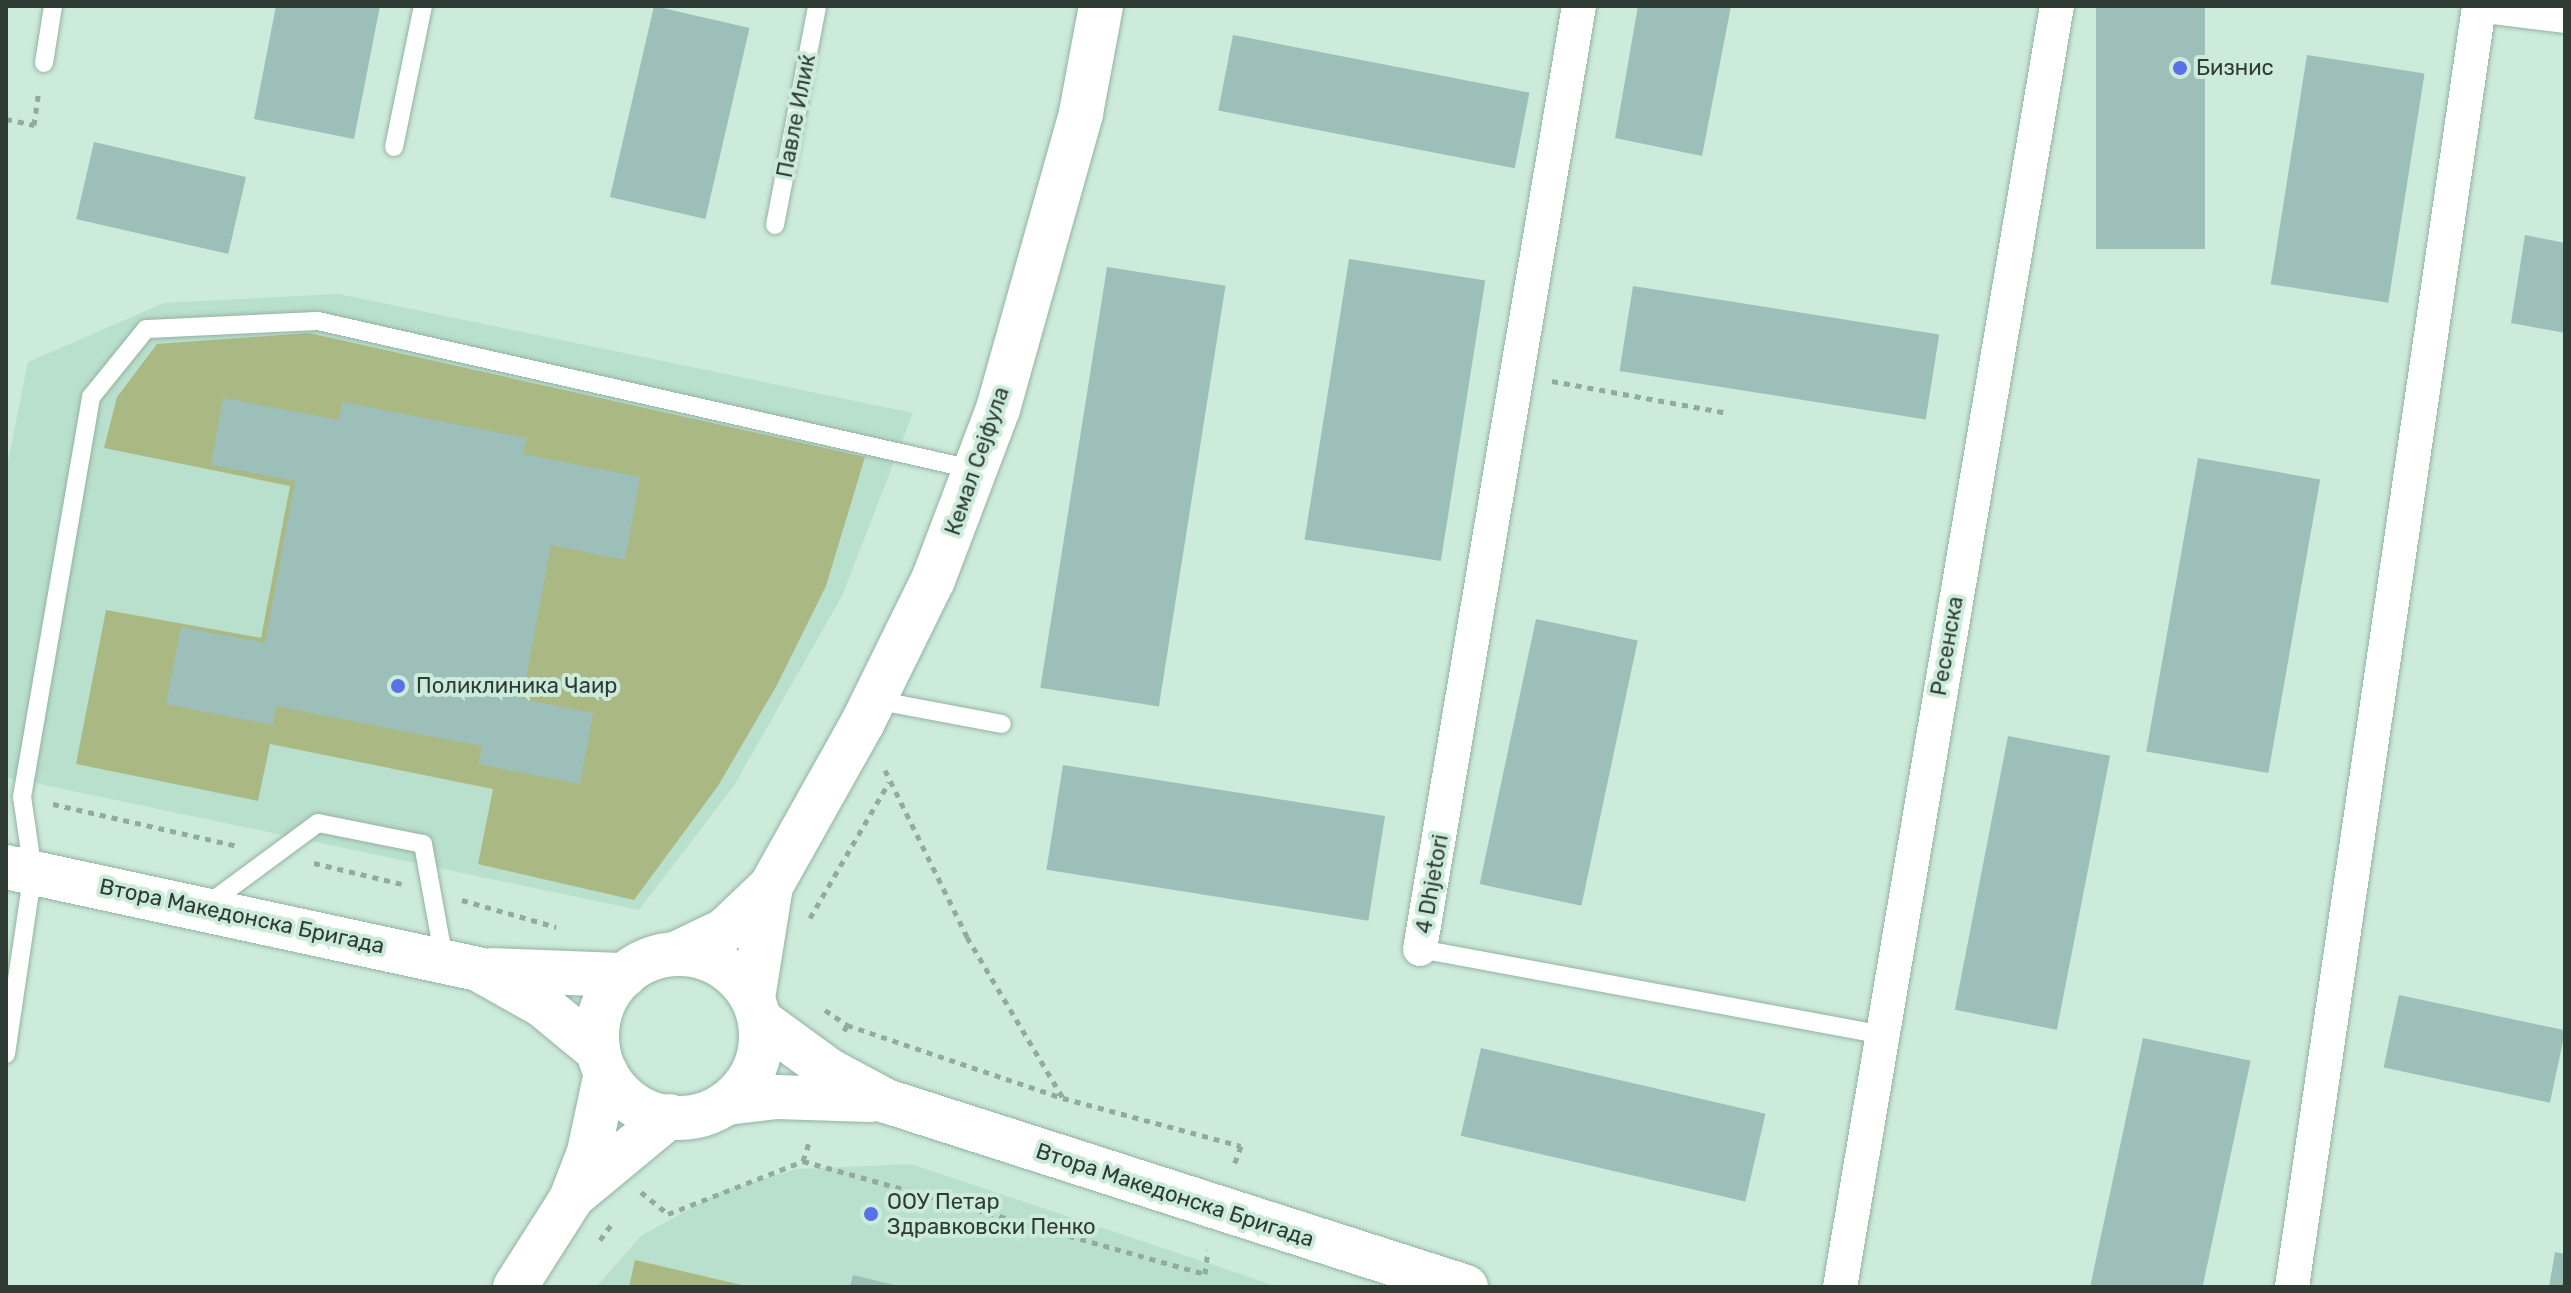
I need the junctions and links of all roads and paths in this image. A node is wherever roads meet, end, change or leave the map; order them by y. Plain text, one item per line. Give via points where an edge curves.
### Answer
1 (53, 6) edge
2 (423, 6) edge
3 (817, 6) edge
4 (1101, 6) edge
5 (1579, 6) edge
6 (2057, 6) edge
7 (2482, 6) edge
8 (2565, 16) edge
9 (44, 63) joint
10 (6, 119) edge
11 (394, 147) dead end
12 (775, 225) dead end
13 (1518, 375) junction
14 (1728, 413) dead end
15 (979, 471) junction
16 (868, 711) junction
17 (1002, 724) dead end
18 (890, 781) junction
19 (20, 870) edge
20 (771, 886) junction
21 (205, 907) junction
22 (803, 931) dead end
23 (1420, 949) joint
24 (675, 954) junction
25 (461, 964) junction
26 (625, 975) junction
27 (822, 1008) dead end
28 (756, 1009) junction
29 (847, 1025) junction
30 (1882, 1035) junction
31 (6, 1054) edge
32 (602, 1062) junction
33 (827, 1084) junction
34 (1063, 1098) junction
35 (727, 1103) junction
36 (670, 1116) junction
37 (803, 1161) junction
38 (607, 1164) junction
39 (571, 1199) junction
40 (1214, 1226) junction
41 (515, 1287) edge
42 (1466, 1287) edge
43 (1840, 1287) edge
44 (2292, 1287) edge

1 - 9 lane
2 - 11 lane
3 - 12 lane, Павле Илиќ
4 - 15 street, Кемал Сејфула via 1081,113
5 - 13 street, 4 Dhjetori
6 - 30 street, Ресенска
7 - 8 street
7 - 44 street
9 - 10 path via 34,125
13 - 14 path
13 - 23 street, 4 Dhjetori
15 - 16 street, Кемал Сејфула via 933,580
15 - 19 lane via 318,321 146,329 91,397 22,797
16 - 17 lane
16 - 18 path
16 - 20 street, Кемал Сејфула
18 - 22 path
18 - 34 path via 967,937
19 - 21 street, Втора Македонска Бригада
19 - 31 lane
20 - 24 street via 725,930
20 - 28 street
21 - 25 street, Втора Македонска Бригада
21 - 25 lane via 318,823 423,844
23 - 30 lane
24 - 26 street via 652,958
24 - 28 street via 721,965
25 - 26 street, Втора Македонска Бригада
25 - 32 street, Втора Македонска Бригада via 542,1005
26 - 32 street via 603,1005
27 - 29 path
28 - 33 street, Втора Македонска Бригада
28 - 35 street via 756,1066
29 - 33 path
29 - 34 path
30 - 43 street, Ресенска
32 - 36 street via 638,1107
32 - 39 street via 589,1152
33 - 35 street
33 - 37 path
33 - 40 street, Втора Македонска Бригада via 886,1101
34 - 40 path via 1241,1146
35 - 36 street via 706,1113
36 - 38 street
37 - 38 path via 668,1214
37 - 40 path via 1205,1274
38 - 39 street
39 - 41 street
40 - 42 street, Втора Македонска Бригада

